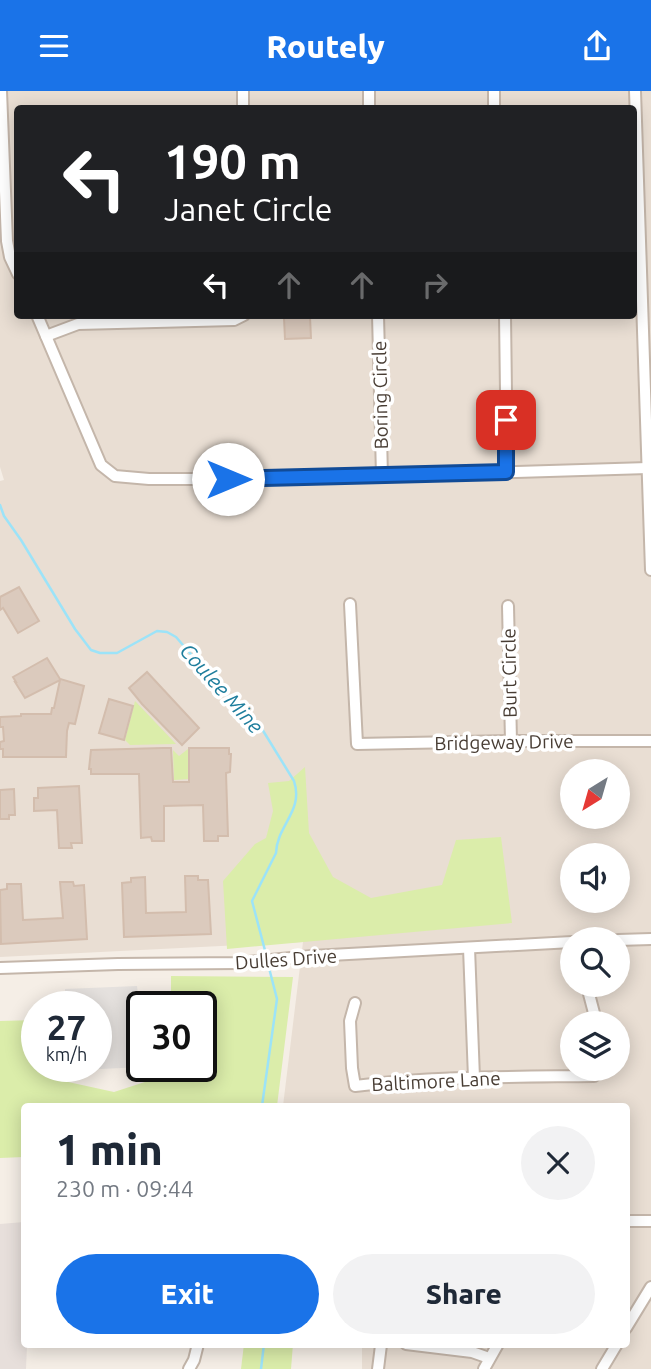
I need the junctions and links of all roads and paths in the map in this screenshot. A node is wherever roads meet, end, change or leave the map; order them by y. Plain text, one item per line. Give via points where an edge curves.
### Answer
1 (1, 91) edge
2 (637, 179) joint
3 (651, 179) edge
4 (4, 181) junction
5 (14, 181) edge
6 (14, 266) edge
7 (39, 319) edge
8 (236, 319) edge
9 (378, 319) edge
10 (505, 319) edge
11 (46, 336) junction
12 (648, 468) junction
13 (506, 472) junction
14 (382, 476) junction
15 (651, 570) edge
16 (350, 604) dead end
17 (508, 606) dead end
18 (511, 741) junction
19 (651, 741) edge
20 (651, 939) edge
21 (630, 940) edge
22 (560, 943) edge
23 (469, 948) junction
24 (0, 968) edge
25 (355, 1003) dead end
26 (560, 1077) edge
27 (474, 1078) junction
28 (630, 1221) edge
29 (651, 1221) edge
30 (651, 1287) edge
31 (630, 1321) edge
32 (197, 1348) edge
33 (381, 1348) edge
34 (439, 1348) edge
35 (495, 1348) edge
36 (615, 1348) edge
37 (489, 1358) junction
38 (189, 1368) edge
39 (378, 1369) edge
40 (484, 1369) edge
41 (602, 1369) edge

1 - 4 street
2 - 3 street
2 - 12 street
4 - 5 street
4 - 6 street via 7,241
7 - 11 street
8 - 11 street via 78,324
9 - 14 street, Boring Circle
10 - 13 street
11 - 14 street via 98,459 115,476
12 - 13 street
12 - 15 street
13 - 14 street
16 - 18 street, Bridgeway Drive via 357,744
17 - 18 street, Burt Circle
18 - 19 street, Bridgeway Drive
20 - 21 street
22 - 23 street, Dulles Drive
23 - 24 street, Dulles Drive via 239,963
23 - 27 street
25 - 27 street, Baltimore Lane via 350,1021 355,1086
26 - 27 street, Baltimore Lane
28 - 29 street
30 - 31 street
32 - 38 street
33 - 39 street
34 - 37 street
35 - 37 street
36 - 41 street
37 - 40 street

